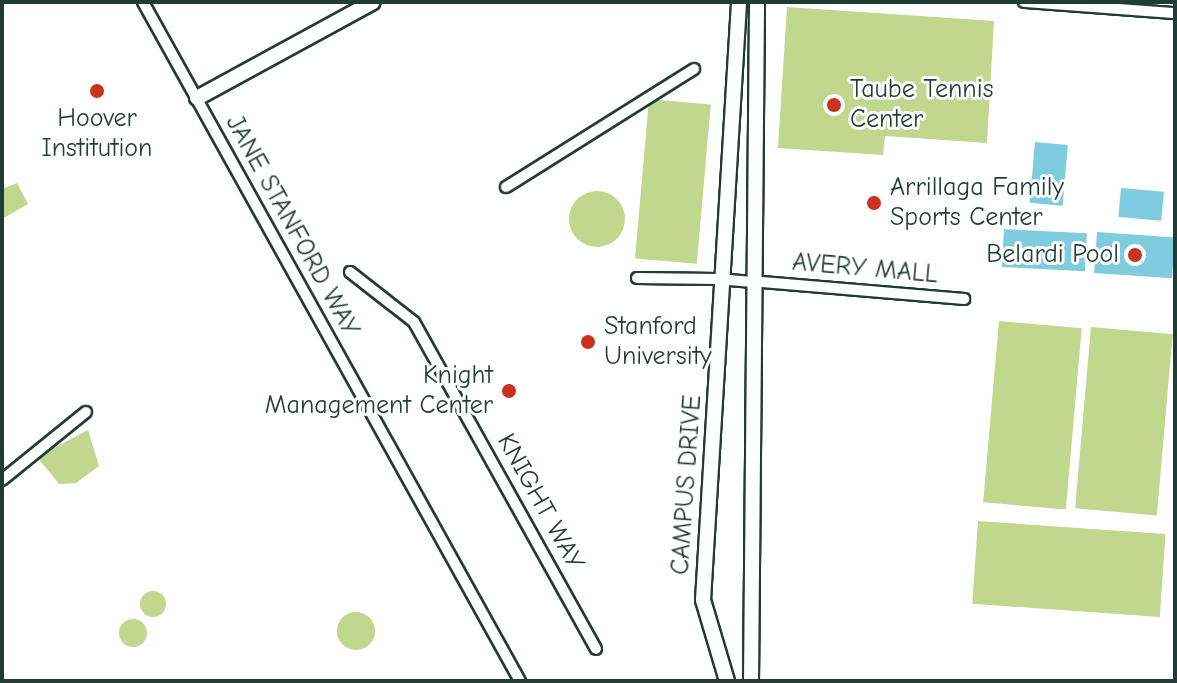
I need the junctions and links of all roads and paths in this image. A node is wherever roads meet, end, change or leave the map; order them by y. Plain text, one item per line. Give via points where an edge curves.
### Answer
1 (143, 2) edge
2 (373, 2) edge
3 (739, 2) edge
4 (757, 2) edge
5 (1024, 2) edge
6 (1175, 13) edge
7 (694, 69) dead end
8 (197, 98) junction
9 (506, 187) dead end
10 (350, 272) dead end
11 (637, 278) dead end
12 (717, 279) dead end
13 (729, 280) dead end
14 (964, 299) dead end
15 (86, 412) dead end
16 (2, 480) edge
17 (596, 649) dead end
18 (520, 681) edge
19 (727, 681) edge
20 (751, 681) edge

1 - 8 street, JANE STANFORD WAY
2 - 8 street
3 - 19 street, CAMPUS DRIVE via 703,600
4 - 20 street
5 - 6 street
7 - 9 street
8 - 18 street, JANE STANFORD WAY
10 - 17 street, KNIGHT WAY via 414,322
11 - 12 street
13 - 14 street, AVERY MALL
15 - 16 street

